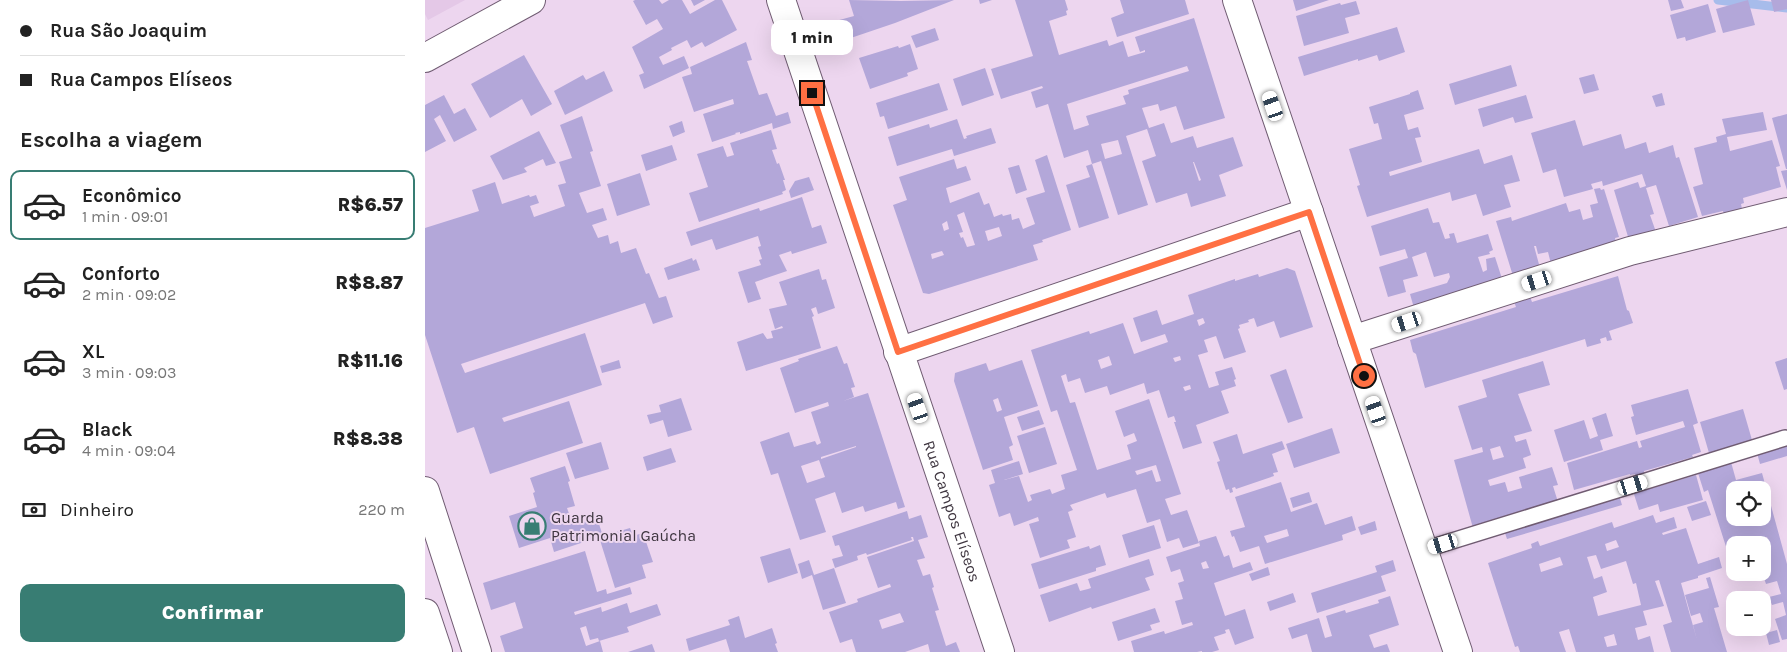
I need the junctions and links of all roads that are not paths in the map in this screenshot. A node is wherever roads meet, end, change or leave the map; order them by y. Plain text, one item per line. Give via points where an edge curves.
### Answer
1 (531, 0) edge
2 (781, 0) edge
3 (1237, 0) edge
4 (425, 58) edge
5 (1309, 212) junction
6 (1787, 212) edge
7 (1352, 340) junction
8 (898, 352) junction
9 (1785, 438) dead end
10 (425, 491) edge
11 (1423, 550) junction
12 (425, 613) edge
13 (438, 652) edge
14 (477, 652) edge
15 (1001, 652) edge
16 (1458, 652) edge

1 - 4 street
2 - 8 street, Rua Campos Elíseos
3 - 5 street
5 - 7 street
5 - 8 street
6 - 7 street via 1630,251
7 - 11 street
8 - 15 street, Rua Campos Elíseos
9 - 11 lane
10 - 14 street
11 - 16 street
12 - 13 street

